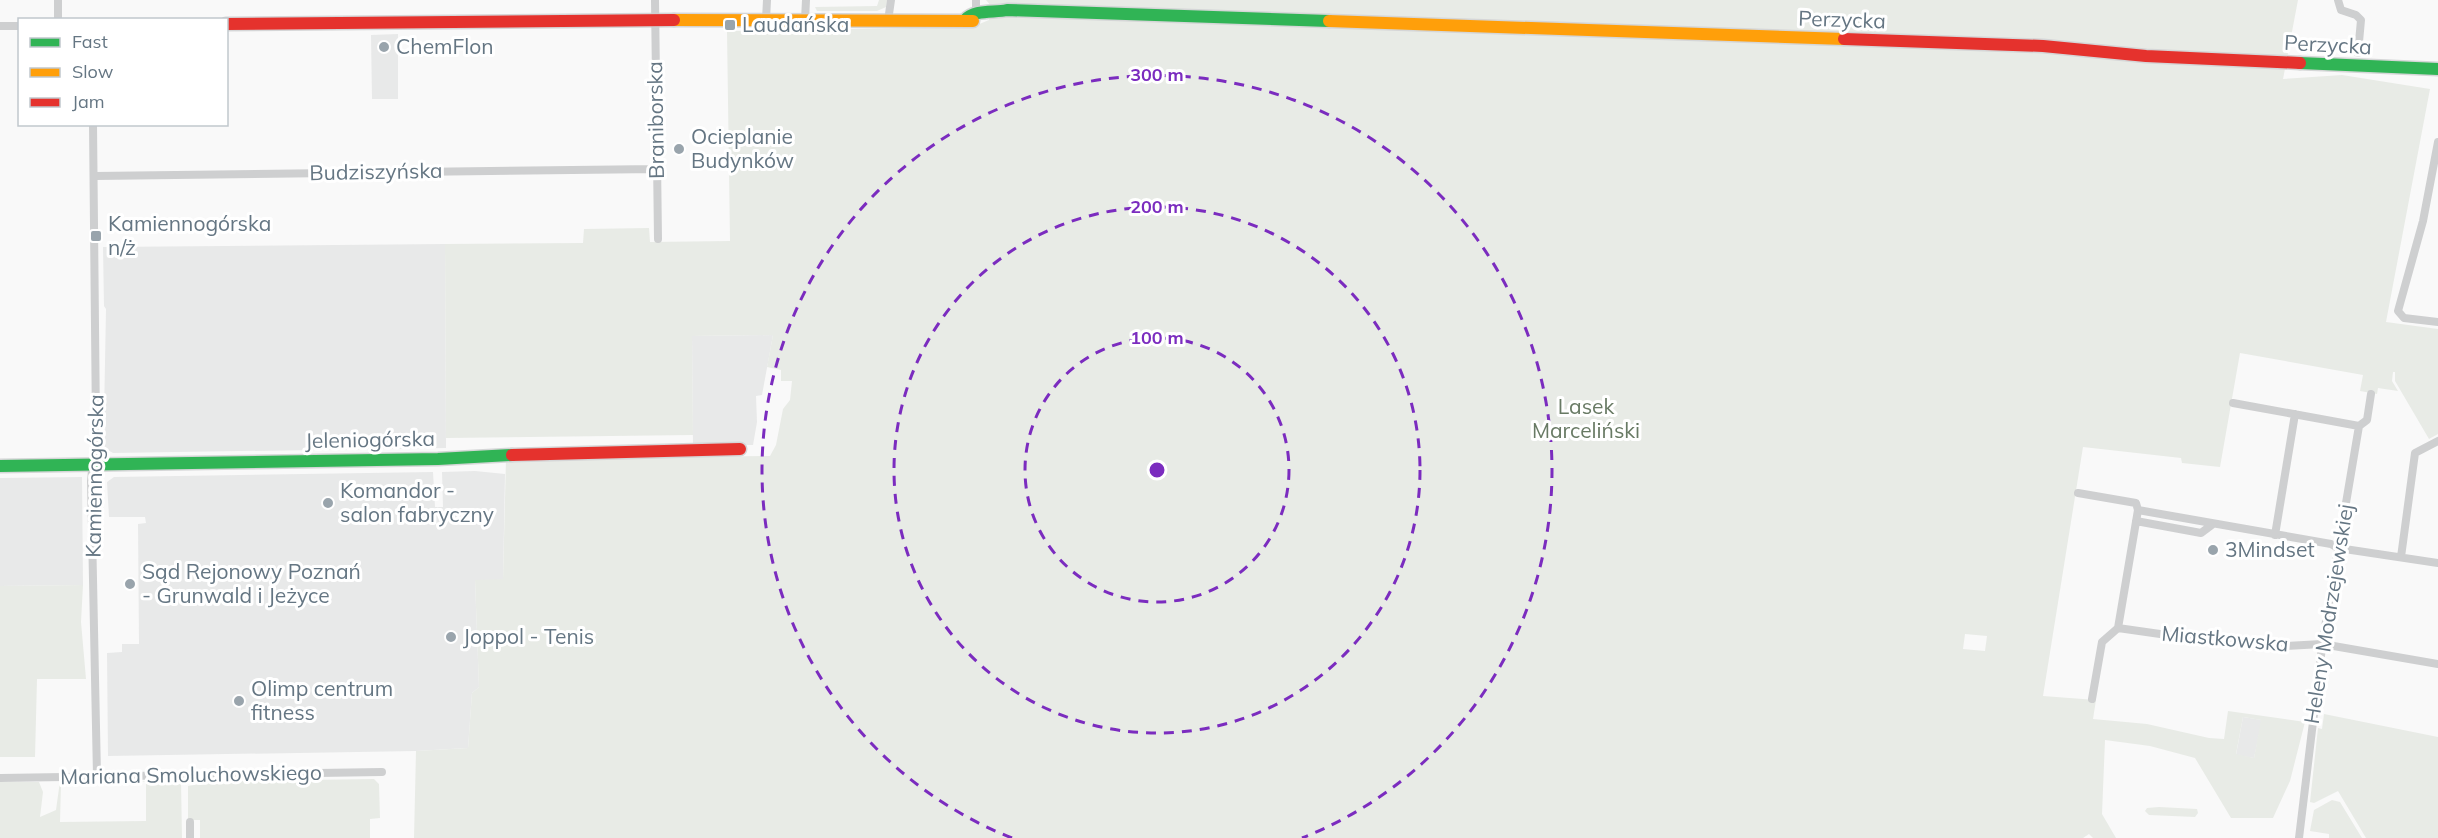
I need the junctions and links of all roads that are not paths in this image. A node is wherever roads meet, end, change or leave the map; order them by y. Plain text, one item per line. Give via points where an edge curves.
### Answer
1 (58, 0) edge
2 (655, 0) edge
3 (767, 0) edge
4 (806, 0) edge
5 (891, 0) edge
6 (976, 0) edge
7 (2338, 0) edge
8 (970, 17) junction
9 (58, 18) edge
10 (655, 20) junction
11 (766, 20) junction
12 (805, 20) junction
13 (888, 21) junction
14 (228, 24) edge
15 (0, 26) edge
16 (18, 26) edge
17 (2358, 53) dead end
18 (2438, 69) edge
19 (93, 126) edge
20 (2438, 142) edge
21 (657, 169) junction
22 (95, 176) junction
23 (658, 239) dead end
24 (2438, 322) edge
25 (2371, 394) dead end
26 (2233, 403) dead end
27 (2295, 414) junction
28 (2359, 426) junction
29 (2434, 443) edge
30 (740, 449) dead end
31 (93, 465) junction
32 (0, 466) edge
33 (2078, 493) dead end
34 (2138, 510) junction
35 (2136, 521) junction
36 (2213, 524) junction
37 (2276, 535) junction
38 (2338, 548) junction
39 (2401, 557) junction
40 (2438, 563) edge
41 (2118, 628) junction
42 (2322, 644) junction
43 (2438, 664) edge
44 (2092, 699) dead end
45 (382, 772) dead end
46 (97, 776) junction
47 (0, 778) edge
48 (190, 822) dead end
49 (190, 838) edge
50 (2299, 838) edge

1 - 9 street
2 - 10 street, Braniborska
3 - 11 street
4 - 12 street
5 - 13 street
6 - 8 street
7 - 17 street via 2341,10 2361,20
8 - 13 street, Perzycka
8 - 18 street, Perzycka via 1007,10 1259,18 2043,46 2146,56
10 - 11 street, Perzycka
10 - 14 street, Perzycka
10 - 21 street, Braniborska
11 - 12 street, Perzycka
12 - 13 street, Perzycka
15 - 16 street
19 - 22 street, Kamiennogórska
20 - 24 street via 2423,221 2398,311 2404,318
21 - 22 street, Budziszyńska
21 - 23 street, Braniborska
22 - 31 street, Kamiennogórska
25 - 28 street, Heleny Modrzejewskiej via 2367,420
26 - 27 street
27 - 28 street
27 - 37 street
28 - 38 street, Heleny Modrzejewskiej
29 - 39 street via 2415,453
30 - 31 street, Jeleniogórska
31 - 32 street, Jeleniogórska
31 - 46 street, Kamiennogórska
33 - 34 street via 2136,503
34 - 35 street
34 - 36 street
35 - 36 street via 2201,533
35 - 41 street
36 - 37 street
37 - 38 street
38 - 39 street
38 - 42 street, Heleny Modrzejewskiej
39 - 40 street
41 - 42 street, Miastkowska via 2265,647
41 - 44 street via 2102,642
42 - 43 street, Miastkowska
42 - 50 street, Heleny Modrzejewskiej
45 - 46 street, Mariana Smoluchowskiego
46 - 47 street, Mariana Smoluchowskiego
48 - 49 street

